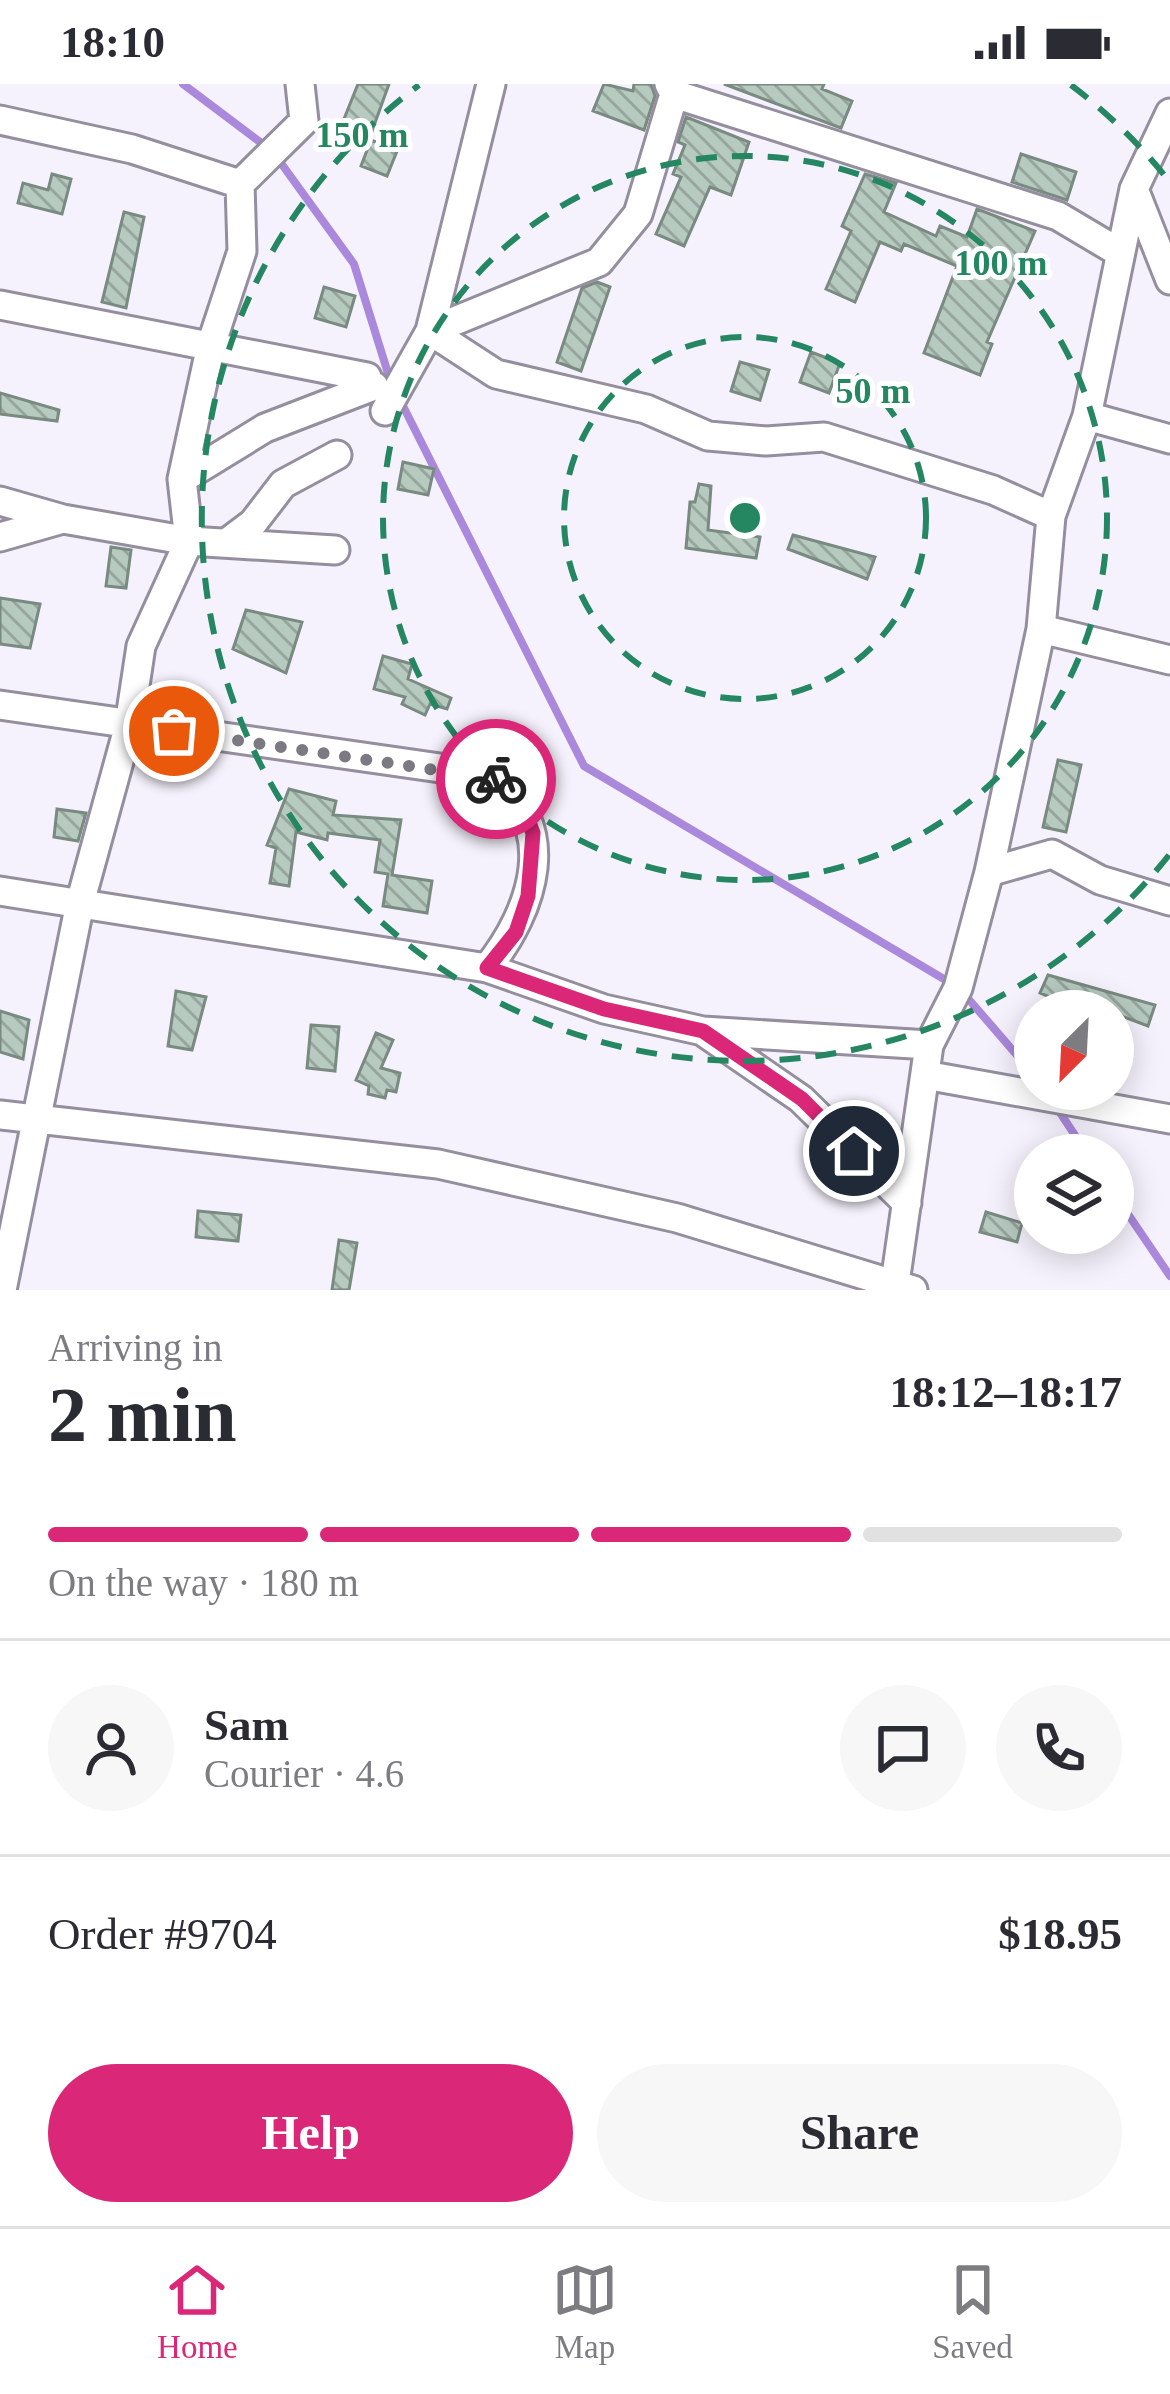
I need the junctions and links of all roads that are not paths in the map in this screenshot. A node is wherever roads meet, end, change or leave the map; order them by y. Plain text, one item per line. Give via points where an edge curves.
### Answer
1 (300, 84) edge
2 (491, 84) edge
3 (672, 89) edge
4 (1170, 113) edge
5 (0, 119) edge
6 (240, 184) junction
7 (1134, 189) junction
8 (1117, 250) junction
9 (1170, 280) edge
10 (0, 304) edge
11 (430, 331) junction
12 (211, 345) junction
13 (375, 392) junction
14 (1087, 416) junction
15 (1170, 439) edge
16 (337, 455) dead end
17 (182, 478) junction
18 (0, 501) edge
19 (1051, 516) junction
20 (63, 519) junction
21 (0, 537) edge
22 (229, 541) junction
23 (189, 542) junction
24 (334, 550) dead end
25 (1041, 629) junction
26 (1170, 660) edge
27 (0, 705) edge
28 (129, 724) junction
29 (988, 872) junction
30 (0, 891) edge
31 (1170, 901) edge
32 (80, 903) junction
33 (487, 968) junction
34 (703, 1031) junction
35 (929, 1046) junction
36 (925, 1075) junction
37 (0, 1115) edge
38 (1170, 1119) edge
39 (39, 1121) junction
40 (907, 1203) junction
41 (900, 1288) edge
42 (2, 1290) edge

1 - 6 street via 304,121
2 - 11 street
3 - 8 street via 1058,216
3 - 11 street via 638,214 598,262
4 - 7 street
5 - 6 street
6 - 12 street via 242,251
7 - 8 street
7 - 9 street
8 - 14 street
10 - 12 street
11 - 13 street
11 - 19 street via 496,374 646,409 709,436 824,437
12 - 13 street
12 - 17 street
13 - 17 street via 265,428
14 - 15 street
14 - 19 street
16 - 22 street via 283,484
17 - 23 street
18 - 20 street
19 - 25 street
20 - 21 street
20 - 23 street
22 - 23 street
22 - 24 street
23 - 28 street via 141,646
25 - 26 street
25 - 29 street
27 - 28 street
28 - 32 street
28 - 33 street via 489,775 518,794 533,833 528,896 516,932
29 - 31 street via 1052,854 1100,880
29 - 35 street via 958,988
30 - 32 street
32 - 33 street
32 - 39 street
33 - 34 street via 604,1009
34 - 35 street
34 - 40 street via 802,1099
35 - 36 street
36 - 38 street
36 - 40 street
37 - 39 street
39 - 41 street via 438,1164 677,1218
39 - 42 street
40 - 41 street

